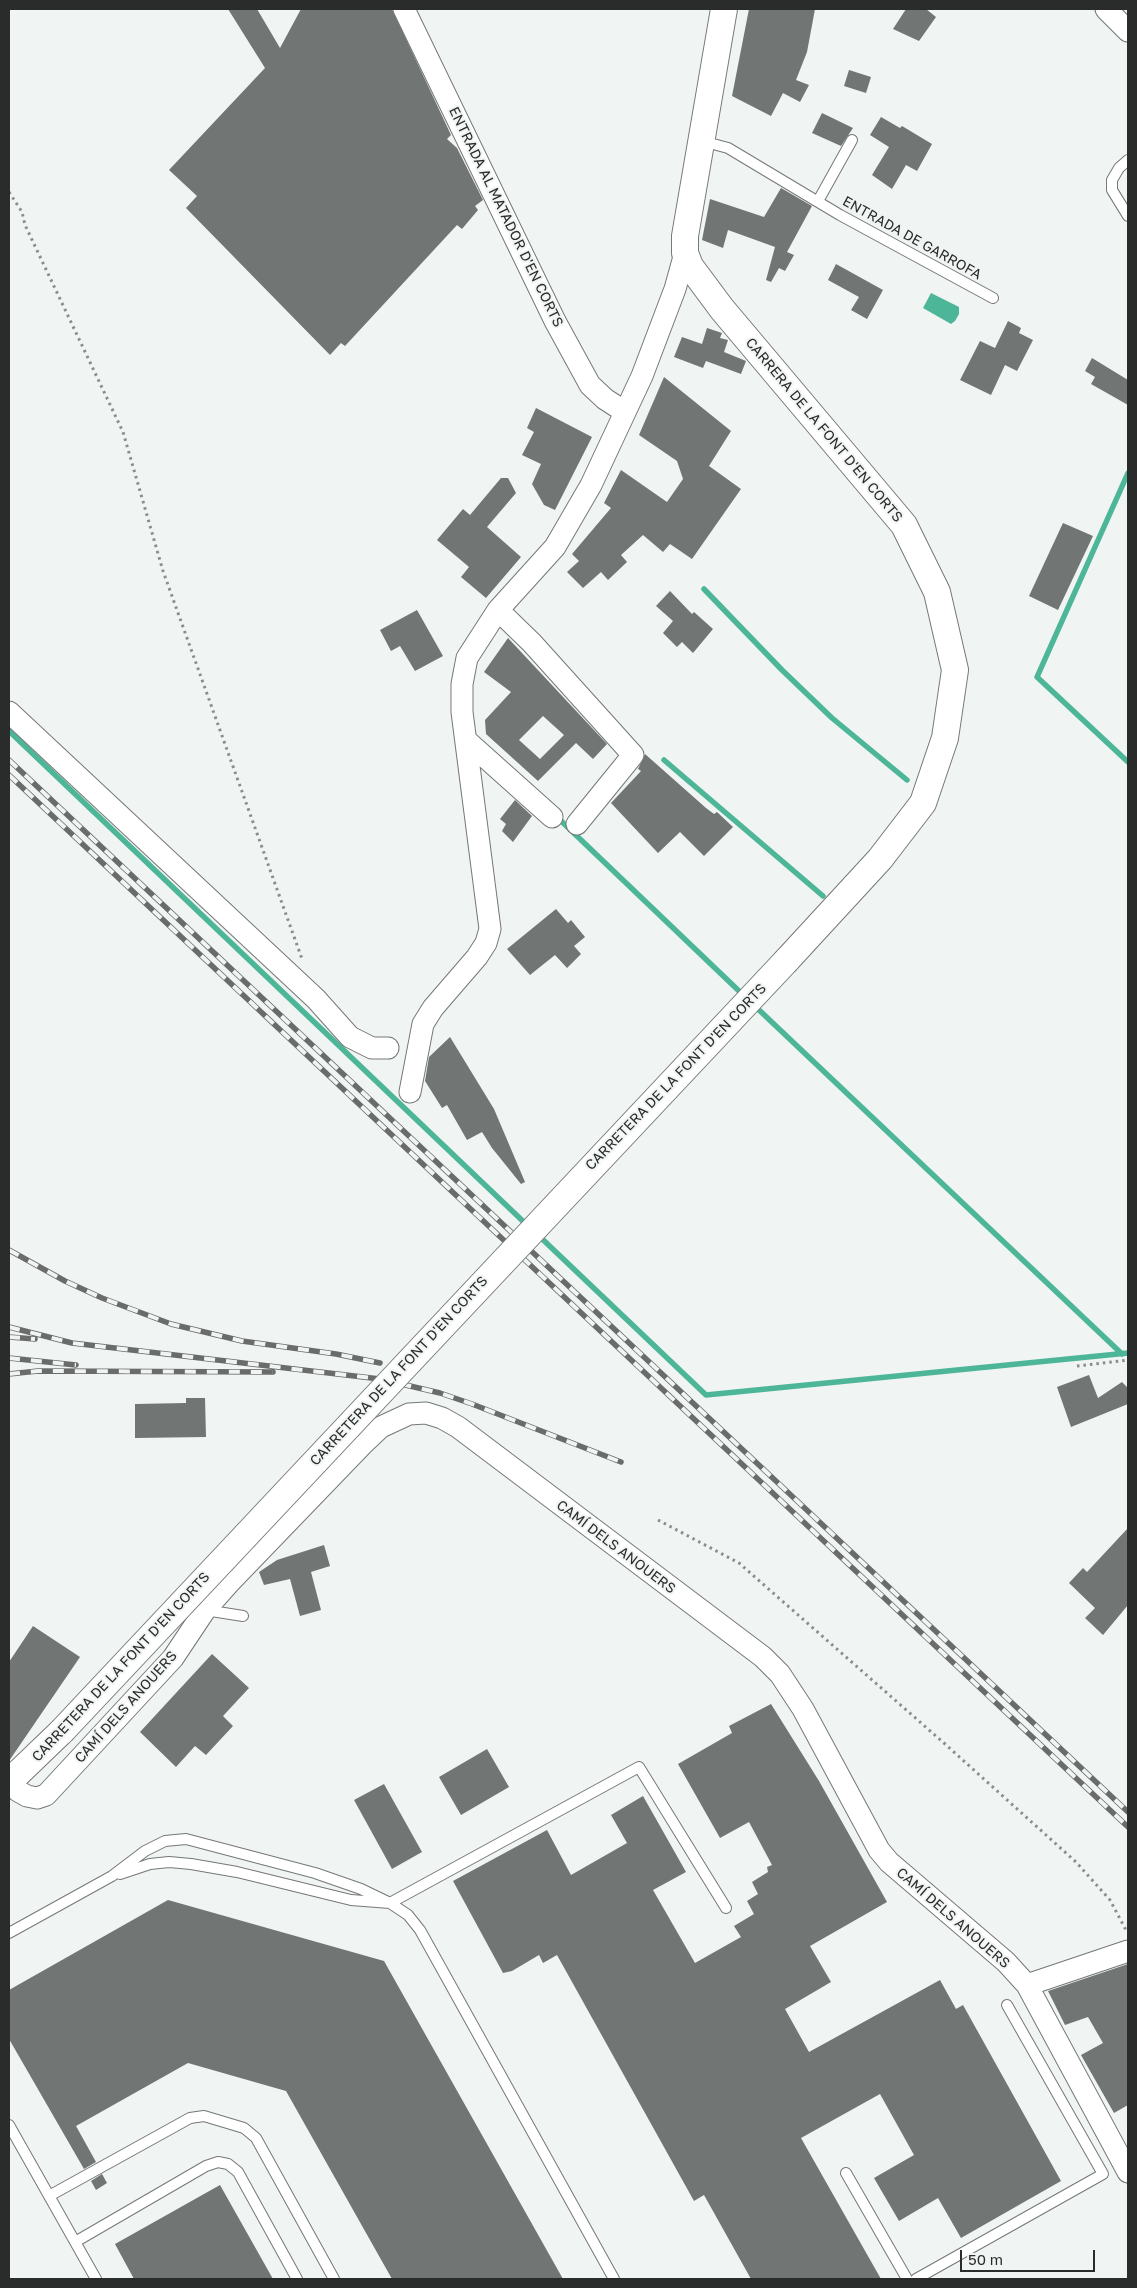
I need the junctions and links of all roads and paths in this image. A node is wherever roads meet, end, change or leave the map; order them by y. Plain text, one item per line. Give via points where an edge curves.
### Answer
1 (404, 9) edge
2 (724, 9) edge
3 (1106, 9) edge
4 (1128, 32) edge
5 (852, 140) dead end
6 (701, 141) junction
7 (1128, 160) edge
8 (9, 192) edge
9 (818, 201) junction
10 (1128, 216) edge
11 (685, 253) junction
12 (993, 298) dead end
13 (625, 412) junction
14 (498, 610) junction
15 (9, 712) edge
16 (467, 741) junction
17 (552, 817) dead end
18 (577, 824) dead end
19 (787, 960) joint
20 (303, 962) dead end
21 (388, 1048) dead end
22 (410, 1092) dead end
23 (1128, 1360) edge
24 (1078, 1366) dead end
25 (658, 1520) dead end
26 (205, 1610) junction
27 (243, 1616) dead end
28 (10, 1781) edge
29 (112, 1876) junction
30 (390, 1903) junction
31 (726, 1908) dead end
32 (9, 1933) edge
33 (1128, 1935) edge
34 (1128, 1951) edge
35 (1027, 1985) junction
36 (1007, 2005) dead end
37 (9, 2125) edge
38 (1128, 2172) edge
39 (846, 2173) dead end
40 (49, 2196) junction
41 (75, 2242) junction
42 (96, 2279) edge
43 (297, 2279) edge
44 (334, 2279) edge
45 (614, 2279) edge
46 (907, 2279) edge
47 (916, 2279) edge

1 - 13 street, ENTRADA AL MATADOR D'EN CORTS via 555,321 590,385
2 - 6 street, CARRERA DE LA FONT D'EN CORTS
3 - 4 street
5 - 9 lane
6 - 9 lane, ENTRADA DE GARROFA via 728,148
6 - 11 street, CARRERA DE LA FONT D'EN CORTS
7 - 10 lane via 1112,180 1112,190
8 - 20 path via 22,212 24,225 123,432 163,571
9 - 12 lane, ENTRADA DE GARROFA
11 - 13 street via 642,376
11 - 19 street, CARRERA DE LA FONT D'EN CORTS via 701,284 904,525 937,592 955,670 944,738 923,803 880,860
13 - 14 street via 591,485 555,547
14 - 16 street via 474,645 463,671 462,712
14 - 18 street via 633,755
15 - 21 street via 316,999 350,1037 372,1048
16 - 17 street
16 - 22 street via 490,929 477,957 423,1024
19 - 28 street, CARRETERA DE LA FONT D'EN CORTS, bridge via 62,1731
23 - 24 path
25 - 33 path via 739,1563 945,1744 1076,1862 1110,1900
26 - 27 lane
26 - 28 street, CAMÍ DELS ANOUERS via 173,1658 46,1795 37,1798 27,1796
26 - 35 street, CAMÍ DELS ANOUERS via 381,1427 409,1414 426,1413 442,1418 482,1445 780,1674 803,1709 888,1862 1006,1962
29 - 30 lane via 150,1864 191,1864 351,1900
29 - 30 lane via 145,1851 165,1841 186,1839 315,1873 361,1888
29 - 32 lane
30 - 31 lane via 639,1767
30 - 45 lane via 408,1915 420,1930
34 - 35 street
35 - 38 street, CAMÍ DELS ANOUERS
36 - 47 lane via 1102,2174
37 - 40 lane
39 - 46 lane
40 - 41 lane
40 - 44 lane via 190,2118 204,2116 244,2128 256,2138
41 - 42 lane
41 - 43 lane via 206,2166 223,2163 238,2172

